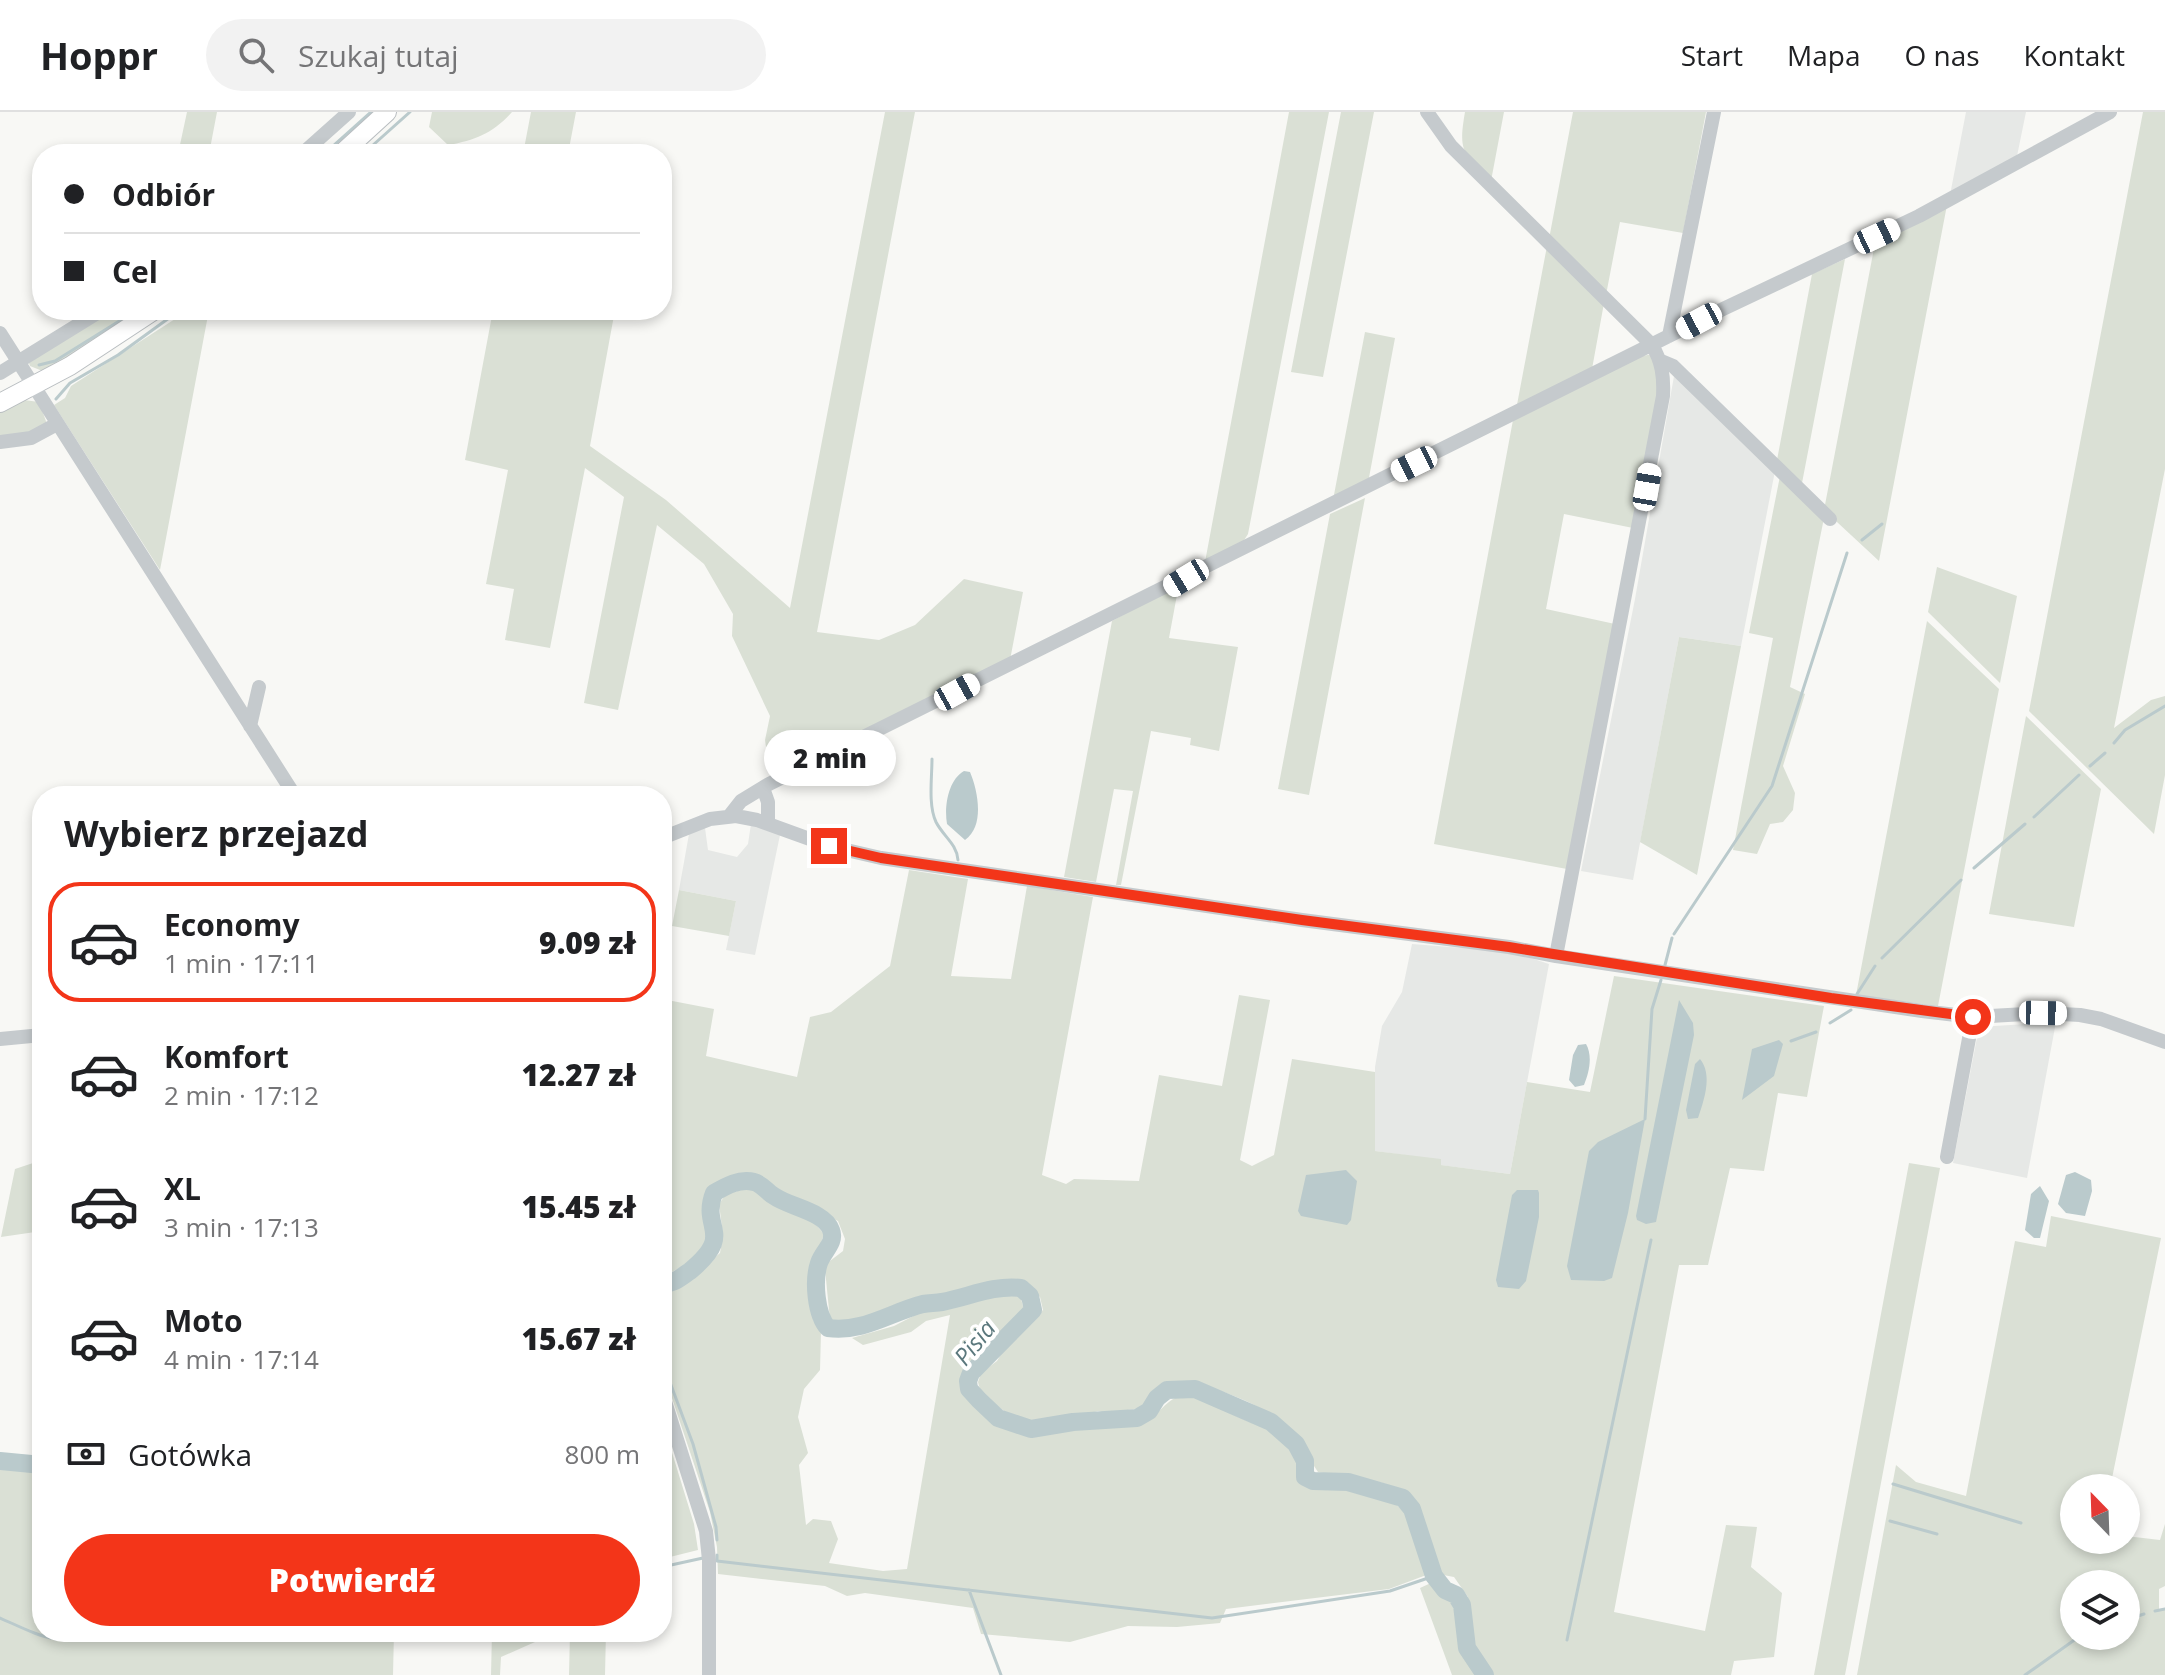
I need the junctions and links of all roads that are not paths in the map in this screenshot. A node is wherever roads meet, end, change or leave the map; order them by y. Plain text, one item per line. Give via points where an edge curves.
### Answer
1 (349, 112) edge
2 (387, 112) edge
3 (1427, 112) edge
4 (1714, 112) edge
5 (2110, 112) edge
6 (313, 144) edge
7 (352, 144) edge
8 (86, 320) edge
9 (139, 320) edge
10 (0, 333) edge
11 (1669, 336) junction
12 (1652, 345) junction
13 (1661, 361) junction
14 (18, 362) junction
15 (0, 373) edge
16 (33, 386) junction
17 (0, 403) edge
18 (57, 424) junction
19 (0, 442) edge
20 (1830, 519) dead end
21 (259, 687) dead end
22 (250, 726) junction
23 (289, 786) edge
24 (763, 788) junction
25 (730, 815) junction
26 (768, 824) junction
27 (672, 834) edge
28 (1556, 956) junction
29 (1973, 1017) junction
30 (32, 1036) edge
31 (0, 1039) edge
32 (2165, 1042) edge
33 (1947, 1157) dead end
34 (672, 1424) edge
35 (709, 1675) edge

1 - 6 street
2 - 7 main road
3 - 12 street via 1451,146
4 - 11 street
5 - 11 street via 1919,216
8 - 14 street
9 - 16 main road
10 - 14 street
11 - 12 street
12 - 13 street
12 - 24 street
13 - 20 street via 1673,366
13 - 28 street via 1664,384 1658,424
14 - 15 street
14 - 16 street
16 - 17 main road
16 - 18 street
18 - 19 street via 31,438
18 - 22 street
21 - 22 street
22 - 23 street
24 - 25 street
24 - 26 street
25 - 26 street
25 - 27 street
26 - 28 street via 881,858
28 - 29 street
29 - 32 street via 2080,1015
29 - 33 street
30 - 31 street
34 - 35 street via 706,1531

